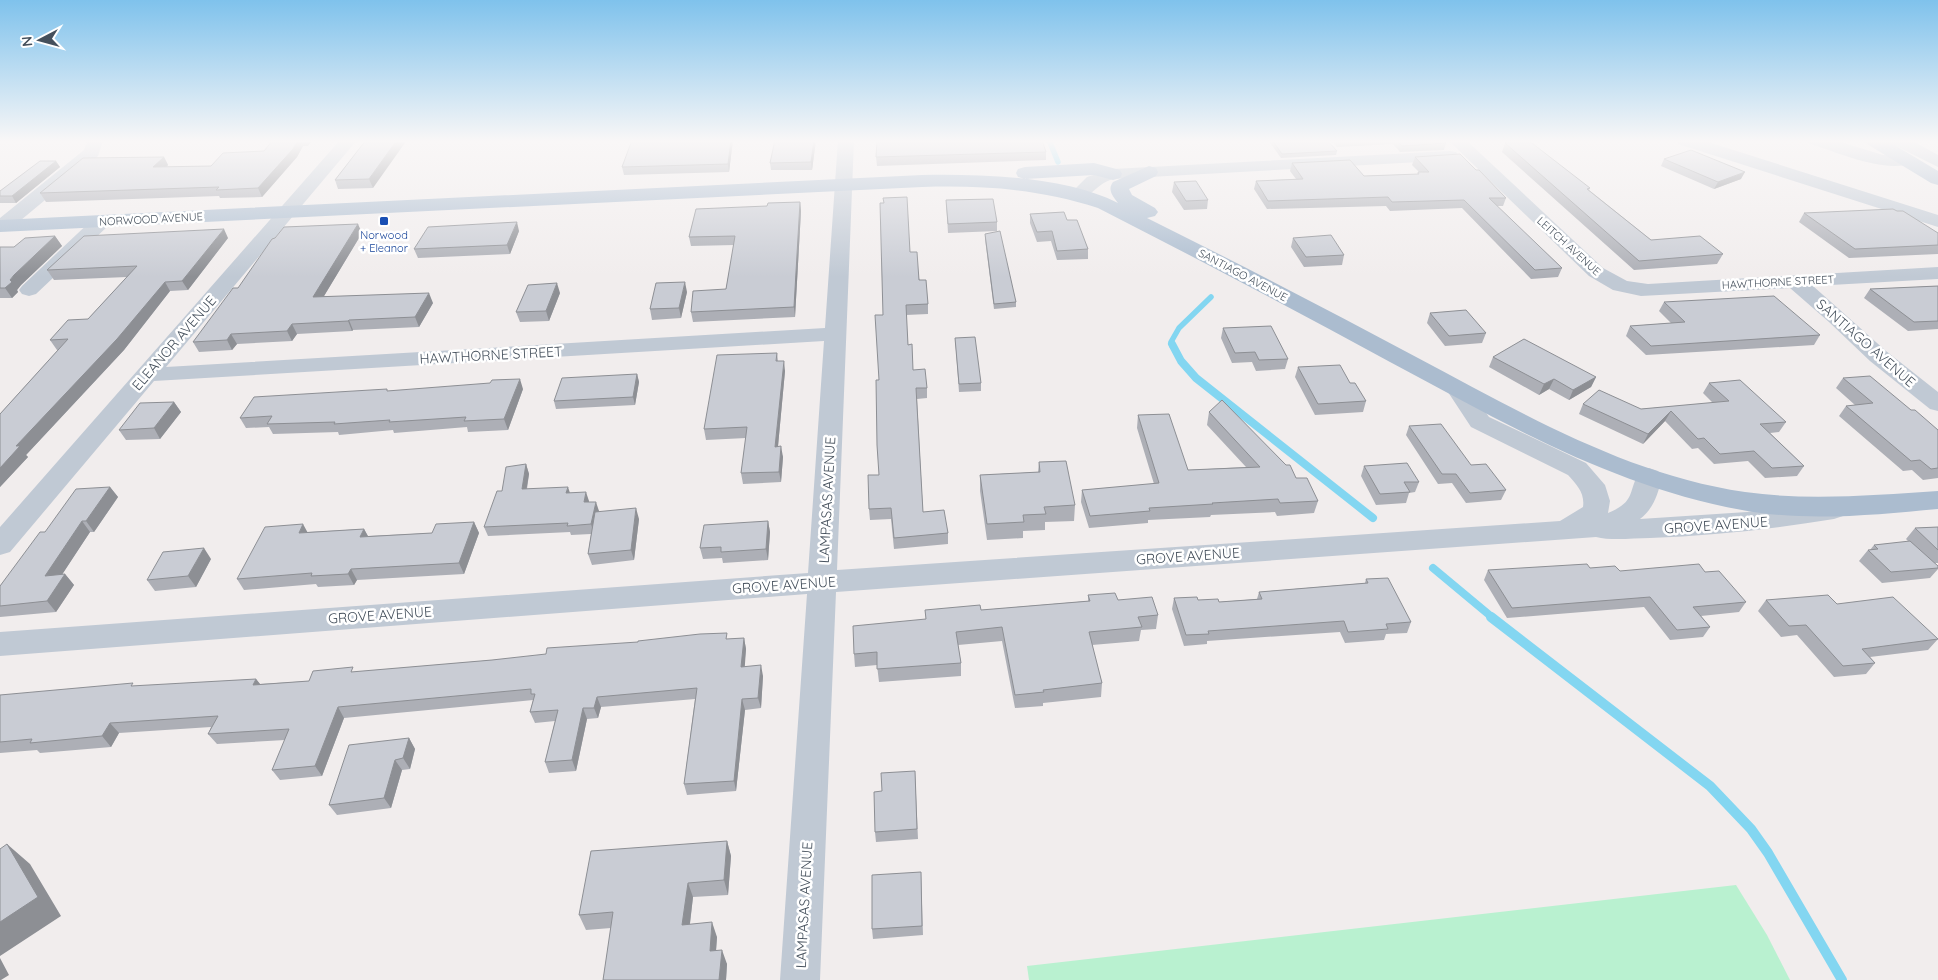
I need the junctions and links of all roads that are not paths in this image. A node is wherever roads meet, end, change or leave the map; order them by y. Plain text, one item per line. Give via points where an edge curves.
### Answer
1 (51, 186) edge
2 (309, 186) edge
3 (844, 186) junction
4 (849, 186) edge
5 (1033, 186) edge
6 (1086, 186) edge
7 (1121, 186) edge
8 (1504, 186) edge
9 (1827, 186) edge
10 (1078, 195) junction
11 (286, 212) junction
12 (102, 221) junction
13 (1938, 221) edge
14 (1, 226) edge
15 (1228, 266) junction
16 (1937, 274) edge
17 (1794, 282) junction
18 (1619, 285) joint
19 (29, 290) dead end
20 (836, 334) junction
21 (146, 376) junction
22 (1458, 390) junction
23 (1938, 404) edge
24 (1649, 477) junction
25 (1938, 500) edge
26 (1862, 506) junction
27 (1568, 529) junction
28 (0, 546) edge
29 (822, 582) junction
30 (0, 644) edge
31 (800, 980) edge

1 - 14 street
2 - 11 street, ELEANOR AVENUE
3 - 4 main road, NORWOOD AVENUE
3 - 11 main road, NORWOOD AVENUE
3 - 20 street, LAMPASAS AVENUE
5 - 10 main road, SANTIAGO AVENUE
6 - 10 street
7 - 15 main road via 1120,192 1125,199 1214,246
8 - 18 street, LEITCH AVENUE via 1596,272
9 - 13 street
10 - 15 main road, SANTIAGO AVENUE via 1105,204
11 - 12 main road, NORWOOD AVENUE
11 - 21 street, ELEANOR AVENUE
12 - 14 main road, NORWOOD AVENUE
12 - 19 street
15 - 22 main road, SANTIAGO AVENUE
16 - 17 street, HAWTHORNE STREET
17 - 18 street, HAWTHORNE STREET via 1648,290
17 - 23 street, SANTIAGO AVENUE
20 - 21 street, HAWTHORNE STREET
20 - 29 street, LAMPASAS AVENUE
21 - 28 street, ELEANOR AVENUE
22 - 24 main road, SANTIAGO AVENUE via 1537,430
22 - 27 street, SANTIAGO AVENUE via 1480,422 1577,469 1592,485 1597,501 1596,511
24 - 26 main road, GROVE AVENUE via 1742,501 1808,507
24 - 27 street, GROVE AVENUE via 1643,498 1620,519 1593,528
25 - 26 main road, GROVE AVENUE
26 - 27 street, GROVE AVENUE via 1771,521 1658,529
27 - 29 street, GROVE AVENUE
29 - 30 street, GROVE AVENUE
29 - 31 street, LAMPASAS AVENUE

